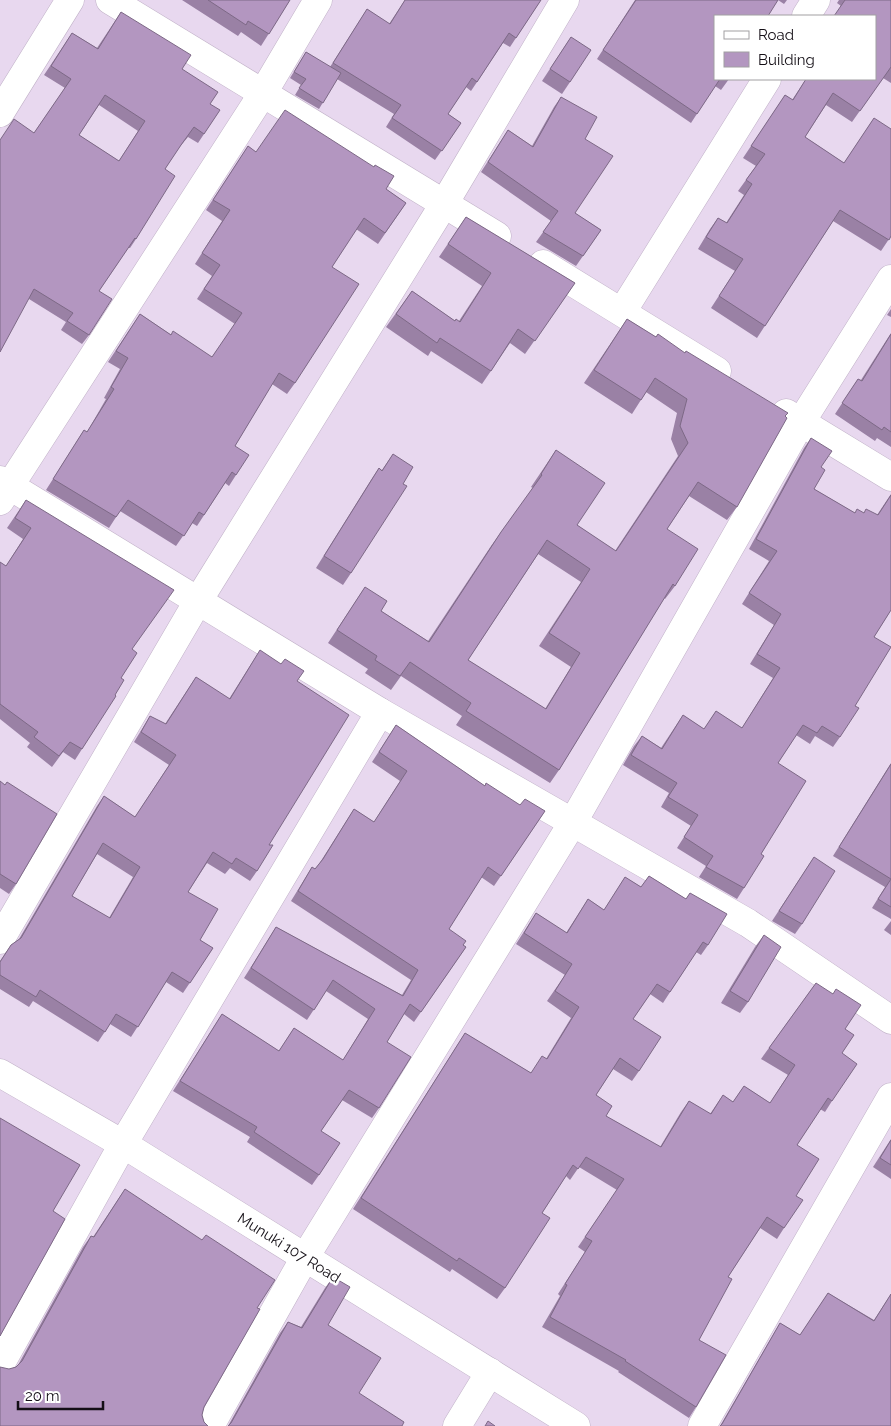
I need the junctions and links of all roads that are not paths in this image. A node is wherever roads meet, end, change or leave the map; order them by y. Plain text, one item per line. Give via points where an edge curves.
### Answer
1 (70, 0) edge
2 (110, 0) edge
3 (318, 0) edge
4 (565, 0) edge
5 (816, 0) edge
6 (807, 15) edge
7 (766, 80) edge
8 (263, 93) junction
9 (0, 113) edge
10 (444, 204) junction
11 (891, 279) edge
12 (622, 312) junction
13 (736, 382) edge
14 (769, 402) edge
15 (801, 422) junction
16 (891, 477) edge
17 (3, 489) edge
18 (198, 601) junction
19 (380, 712) junction
20 (573, 822) junction
21 (0, 940) edge
22 (891, 1020) edge
23 (0, 1073) edge
24 (891, 1097) edge
25 (123, 1144) junction
26 (304, 1258) junction
27 (0, 1365) edge
28 (490, 1372) junction
29 (210, 1426) edge
30 (457, 1426) edge
31 (576, 1426) edge
32 (702, 1426) edge

1 - 9 street
2 - 8 street
3 - 8 street
4 - 10 street
5 - 6 street
7 - 12 street
8 - 10 street
8 - 17 street
10 - 12 street
10 - 18 street
11 - 15 street
12 - 13 street
14 - 15 street
15 - 16 street
15 - 20 street
17 - 18 street
18 - 19 street
18 - 21 street
19 - 20 street
19 - 25 street
20 - 22 street via 748,923
20 - 26 street
23 - 25 street, Munuki 107 Road
24 - 32 street
25 - 26 street, Munuki 107 Road
25 - 27 street
26 - 28 street, Munuki 107 Road
26 - 29 street
28 - 30 street
28 - 31 street, Munuki 107 Road

